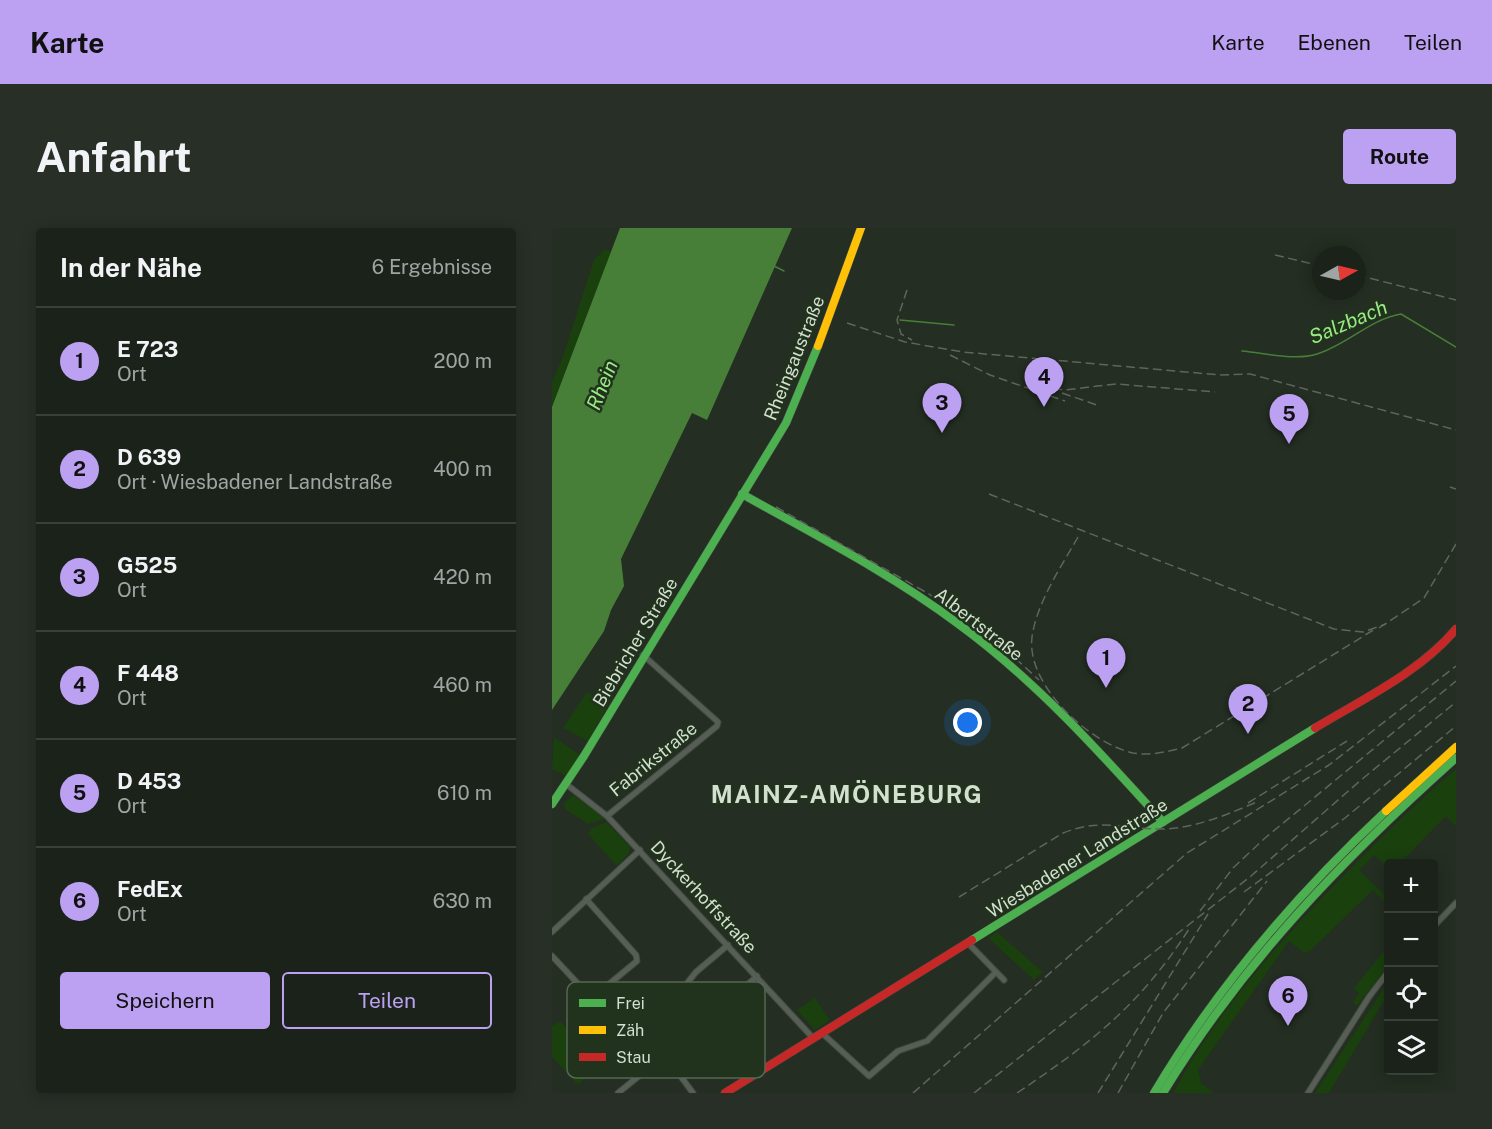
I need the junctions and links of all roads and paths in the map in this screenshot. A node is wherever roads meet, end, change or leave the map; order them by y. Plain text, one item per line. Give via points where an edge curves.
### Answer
1 (861, 228) edge
2 (742, 494) junction
3 (1456, 629) edge
4 (1456, 637) edge
5 (1442, 646) junction
6 (643, 655) junction
7 (1456, 747) edge
8 (1456, 758) edge
9 (566, 784) junction
10 (552, 804) edge
11 (607, 816) junction
12 (1163, 822) junction
13 (640, 850) junction
14 (586, 899) junction
15 (1456, 903) edge
16 (1438, 922) edge
17 (552, 932) edge
18 (968, 943) junction
19 (728, 945) junction
20 (552, 956) edge
21 (996, 972) junction
22 (757, 976) junction
23 (1384, 978) edge
24 (1004, 980) dead end
25 (576, 982) edge
26 (612, 982) edge
27 (688, 982) dead end
28 (750, 982) edge
29 (762, 982) edge
30 (765, 985) edge
31 (822, 1033) junction
32 (814, 1039) junction
33 (765, 1069) edge
34 (1168, 1076) junction
35 (636, 1078) edge
36 (682, 1078) edge
37 (750, 1078) edge
38 (618, 1093) edge
39 (693, 1093) edge
40 (725, 1093) edge
41 (1154, 1093) edge
42 (1163, 1093) edge
43 (1308, 1093) edge

1 - 2 main road, Rheingaustraße via 789,418
2 - 6 main road, Biebricher Straße
2 - 12 main road, Albertstraße via 893,579 986,644 1039,692
3 - 5 main road, Wiesbadener Landstraße
4 - 5 main road, Wiesbadener Landstraße
5 - 12 main road, Wiesbadener Landstraße
6 - 9 main road, Biebricher Straße
6 - 11 street, Fabrikstraße via 718,722
7 - 34 main road via 1368,828 1267,934 1206,1009
8 - 34 main road via 1345,862 1273,939
9 - 10 main road, Biebricher Straße
9 - 11 street, Dyckerhoffstraße
11 - 13 street, Dyckerhoffstraße
12 - 18 main road, Wiesbadener Landstraße
13 - 14 street
13 - 19 street, Dyckerhoffstraße
14 - 17 street
14 - 26 street via 636,955 637,961
15 - 16 street
18 - 21 street
18 - 31 main road, Wiesbadener Landstraße
19 - 22 street, Dyckerhoffstraße
19 - 27 street
20 - 25 street
21 - 24 street
21 - 31 street via 927,1041 898,1051 869,1076
22 - 28 street
22 - 29 street, Dyckerhoffstraße
23 - 43 street
30 - 32 street, Dyckerhoffstraße
31 - 32 main road, Wiesbadener Landstraße
32 - 33 main road, Wiesbadener Landstraße
34 - 41 main road
34 - 42 main road
35 - 38 street
36 - 39 street
37 - 40 main road, Wiesbadener Landstraße

